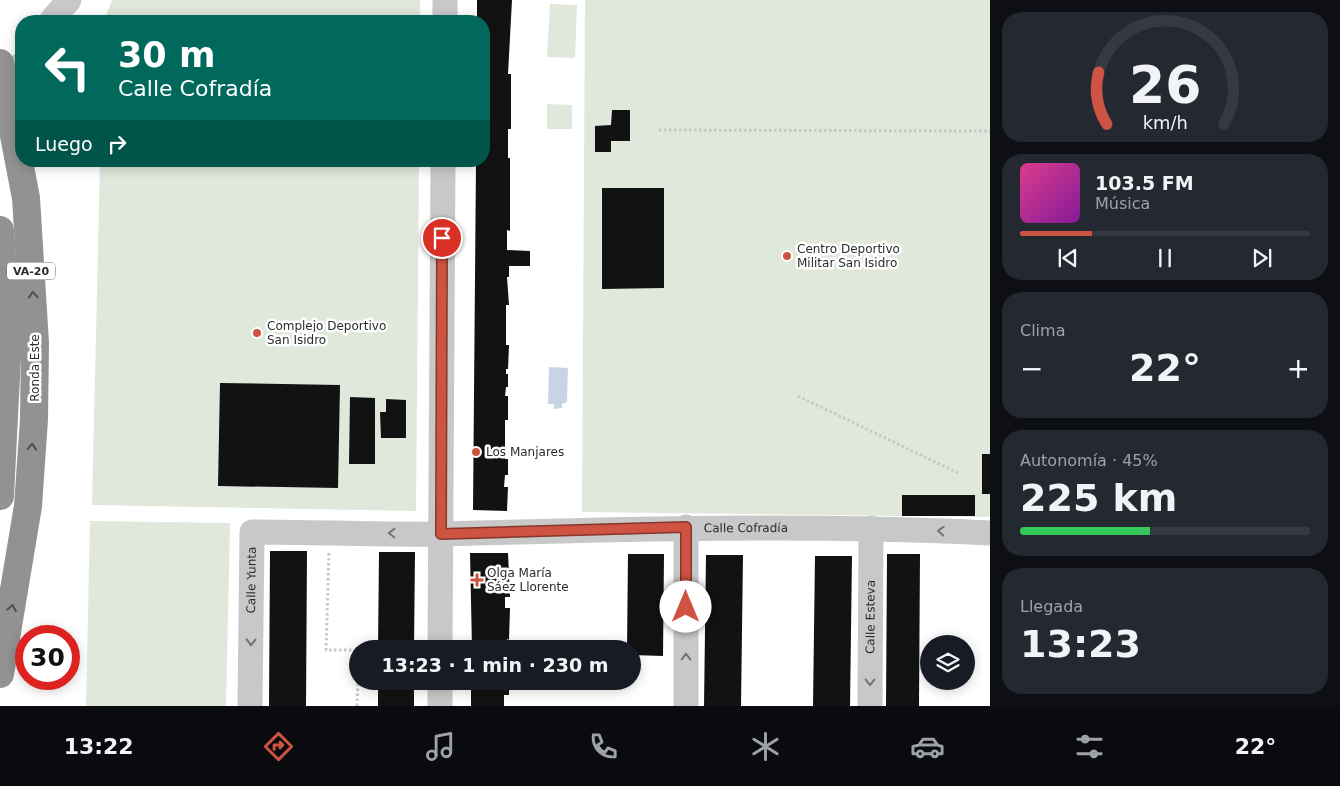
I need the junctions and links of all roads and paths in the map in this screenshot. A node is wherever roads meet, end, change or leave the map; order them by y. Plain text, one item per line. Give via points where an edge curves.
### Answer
1 (49, 0) edge
2 (69, 0) edge
3 (444, 0) edge
4 (50, 15) edge
5 (55, 15) edge
6 (445, 15) edge
7 (6, 71) edge
8 (15, 128) edge
9 (658, 130) dead end
10 (990, 131) edge
11 (21, 167) edge
12 (34, 167) edge
13 (443, 167) edge
14 (26, 198) junction
15 (0, 230) edge
16 (798, 396) dead end
17 (958, 473) dead end
18 (0, 496) edge
19 (686, 527) junction
20 (871, 528) junction
21 (329, 532) junction
22 (990, 533) edge
23 (441, 534) junction
24 (440, 640) edge
25 (349, 650) edge
26 (0, 674) edge
27 (358, 690) edge
28 (440, 690) edge
29 (250, 706) edge
30 (357, 706) edge
31 (440, 706) edge
32 (686, 706) edge
33 (870, 706) edge

1 - 4 street
2 - 5 street
3 - 6 street
7 - 8 highway, Ronda Este / VA-20
9 - 10 path
11 - 14 highway, Ronda Este / VA-20
12 - 14 highway via 35,178
13 - 23 street
26 -> 14 highway, Ronda Este / VA-20 via 28,506 34,419 34,311
15 - 18 highway, VA-20 via 8,337
16 - 17 path
19 - 20 street, Calle Cofradía
19 - 23 street, Calle Cofradía
32 -> 19 street
22 -> 20 street, Calle Cofradía
20 -> 33 street, Calle Esteva
23 -> 21 street, Calle Yunta
21 - 25 path via 326,650
21 -> 29 street, Calle Yunta via 252,532
23 - 24 street
27 - 30 path
28 - 31 street

